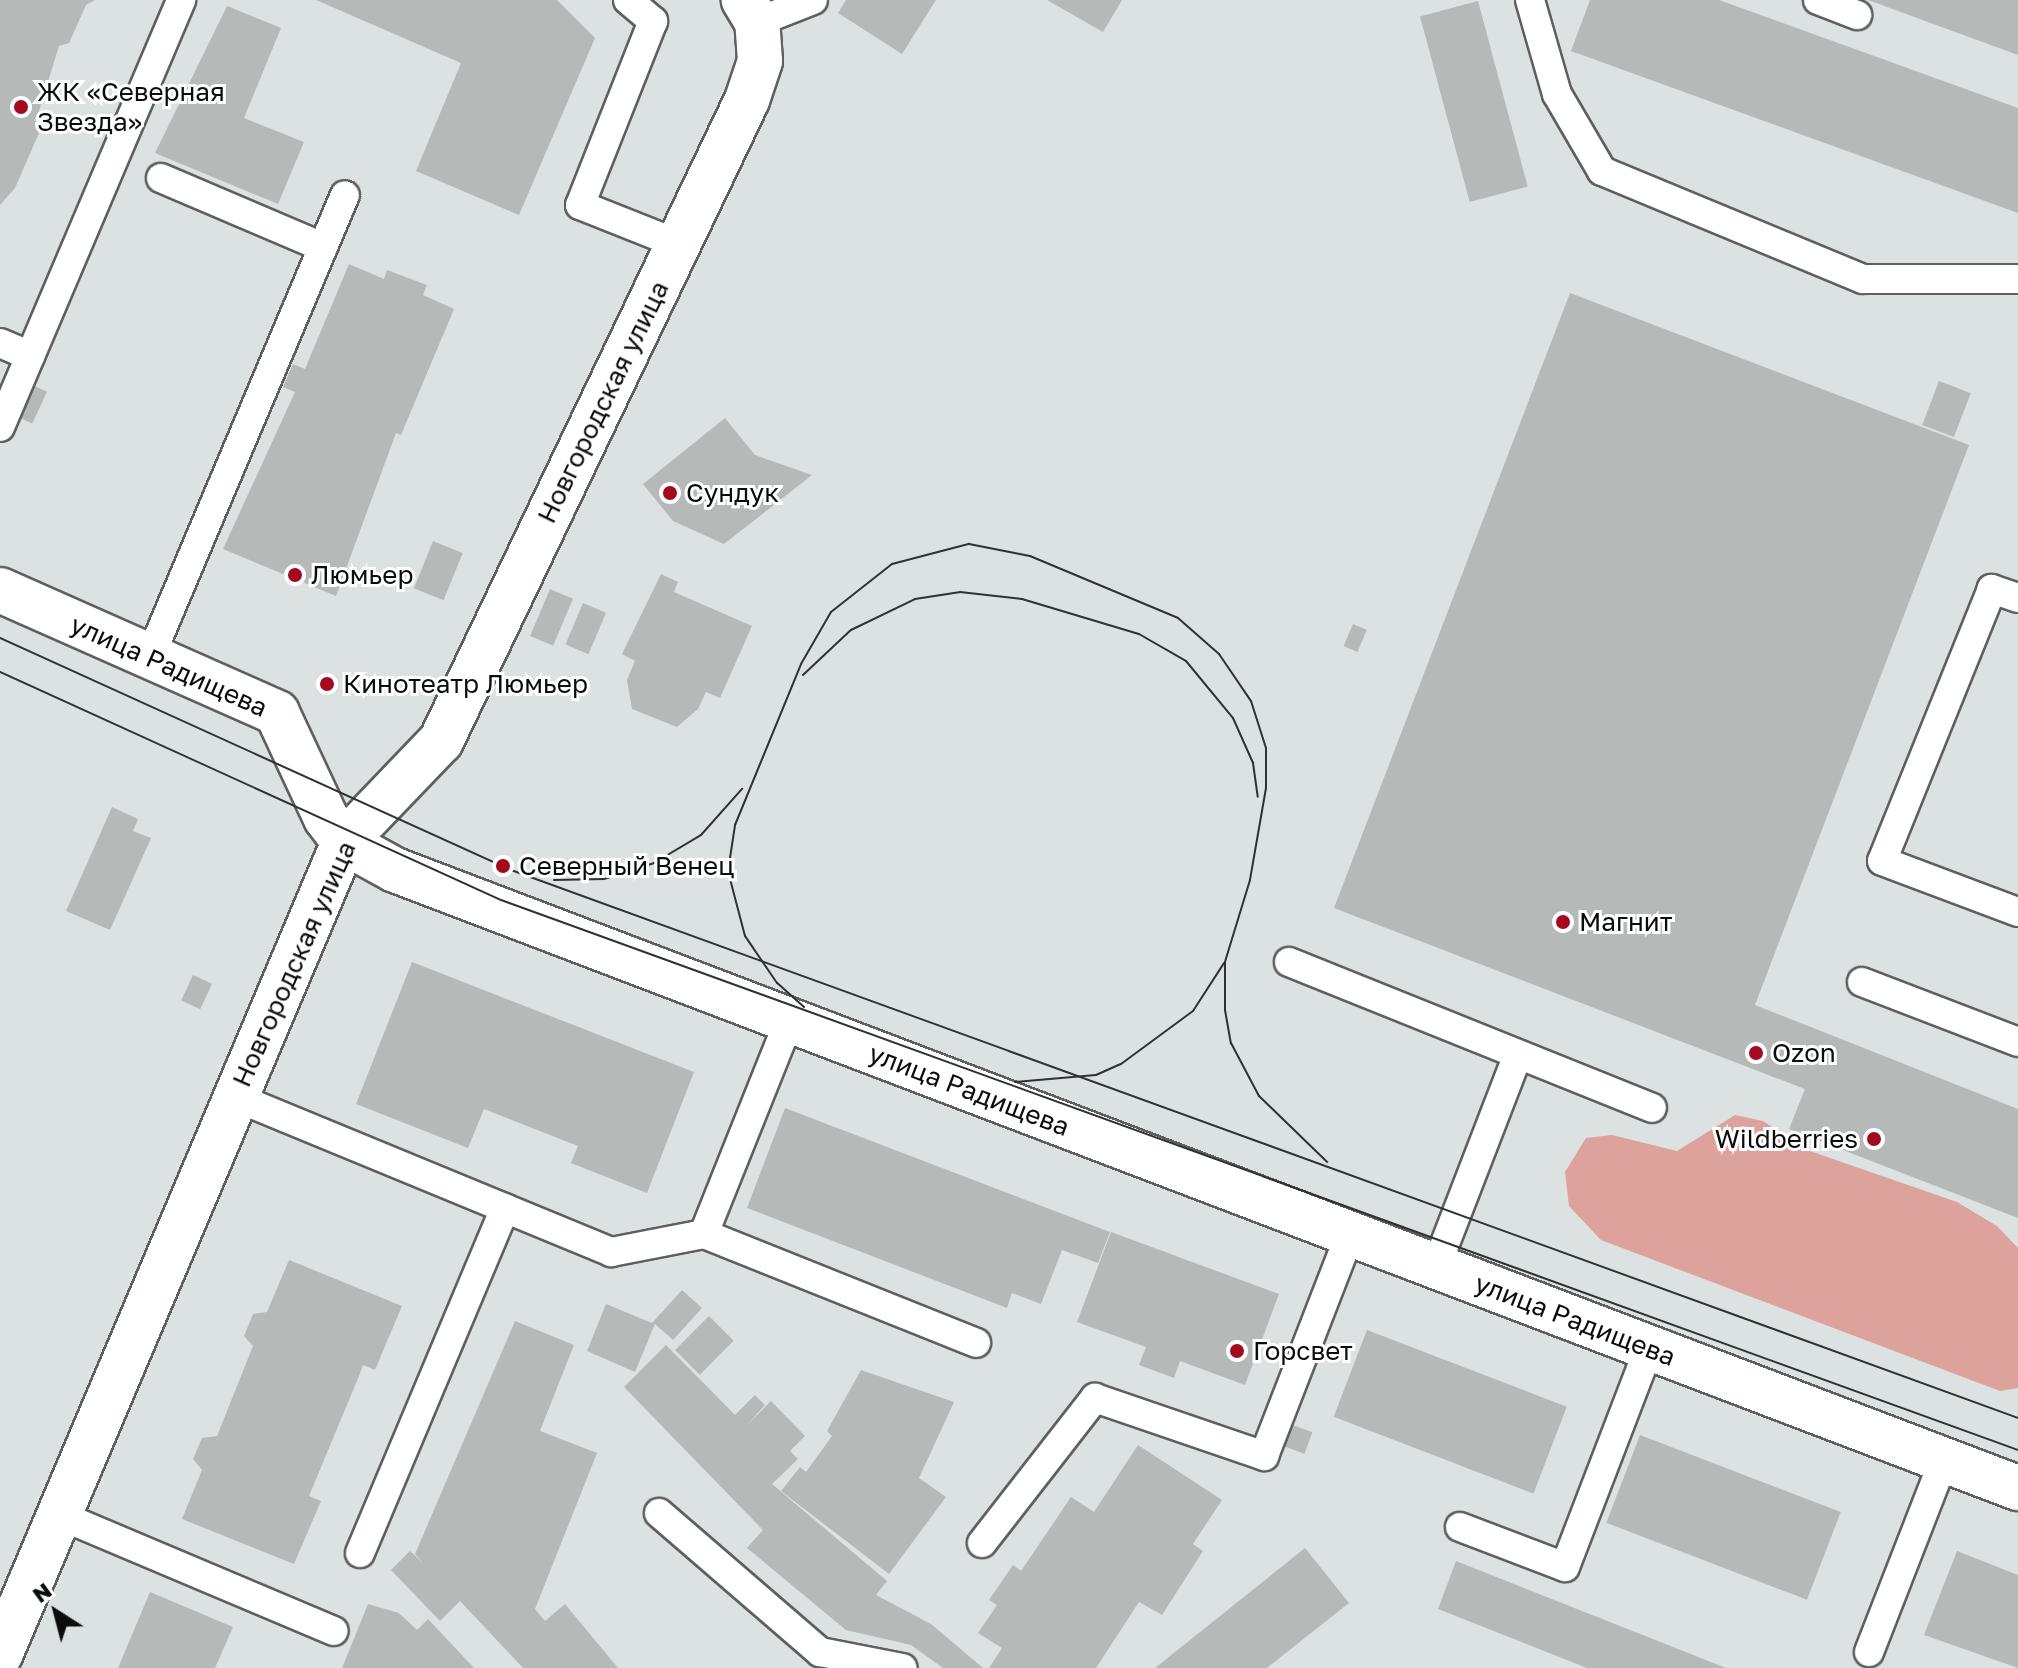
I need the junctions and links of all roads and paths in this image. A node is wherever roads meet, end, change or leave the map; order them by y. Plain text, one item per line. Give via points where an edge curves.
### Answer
1 (181, 0) edge
2 (628, 0) edge
3 (813, 0) edge
4 (1530, 0) edge
5 (1818, 0) edge
6 (750, 11) edge
7 (1857, 15) dead end
8 (161, 178) dead end
9 (345, 195) dead end
10 (678, 244) junction
11 (323, 247) junction
12 (2018, 279) edge
13 (0, 343) edge
14 (30, 356) junction
15 (0, 427) edge
16 (0, 590) edge
17 (2018, 598) edge
18 (150, 657) junction
19 (344, 842) junction
20 (2018, 912) edge
21 (1289, 962) dead end
22 (1862, 982) dead end
23 (789, 1021) junction
24 (2018, 1042) edge
25 (1518, 1055) junction
26 (235, 1097) junction
27 (1652, 1108) dead end
28 (505, 1208) junction
29 (704, 1234) junction
30 (1350, 1234) junction
31 (1436, 1267) junction
32 (976, 1343) dead end
33 (1649, 1348) junction
34 (1944, 1460) junction
35 (2017, 1485) edge
36 (659, 1513) dead end
37 (59, 1515) junction
38 (1460, 1527) dead end
39 (982, 1543) dead end
40 (360, 1553) dead end
41 (333, 1631) dead end
42 (1869, 1652) dead end
43 (0, 1655) edge
44 (902, 1668) edge

1 - 14 lane
2 - 10 lane via 653,21 580,205
3 - 6 lane
4 - 12 lane via 1557,94 1602,171 1863,279
5 - 7 lane
6 - 10 street, Новгородская улица via 760,61 747,100
8 - 11 lane
9 - 11 lane
10 - 19 street, Новгородская улица via 441,741
11 - 18 lane
13 - 14 lane
14 - 15 lane
16 - 18 street, улица Радищева
17 - 20 lane via 1992,589 1882,861
18 - 19 street, улица Радищева via 277,713 326,818
19 - 23 street, улица Радищева via 395,870
19 - 26 street, Новгородская улица
21 - 25 lane
22 - 24 lane
23 - 29 lane
23 - 30 street, улица Радищева
25 - 27 lane
25 - 31 lane
26 - 28 lane
26 - 37 street, Новгородская улица
28 - 29 lane via 611,1252
28 - 40 lane
29 - 32 lane
30 - 31 street, улица Радищева
30 - 39 lane via 1264,1456 1095,1398
31 - 33 street, улица Радищева
33 - 34 street, улица Радищева
33 - 38 lane via 1565,1567
34 - 35 street, улица Радищева
34 - 42 lane
36 - 44 lane via 820,1652
37 - 41 lane
37 - 43 street, Новгородская улица

